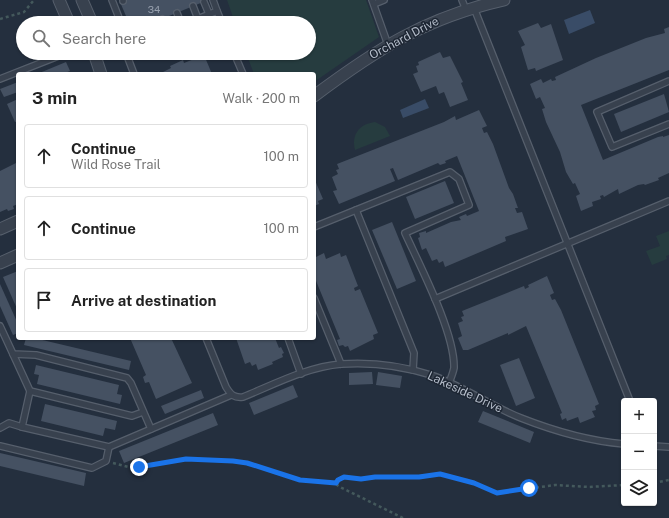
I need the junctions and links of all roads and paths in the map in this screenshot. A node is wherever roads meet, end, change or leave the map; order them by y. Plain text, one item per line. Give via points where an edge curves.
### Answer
1 (34, 0) edge
2 (59, 0) edge
3 (82, 0) edge
4 (112, 0) edge
5 (213, 0) edge
6 (384, 0) edge
7 (504, 0) edge
8 (204, 2) dead end
9 (373, 2) edge
10 (193, 6) dead end
11 (467, 6) edge
12 (217, 11) junction
13 (177, 13) dead end
14 (209, 14) junction
15 (66, 16) edge
16 (89, 16) edge
17 (118, 16) edge
18 (178, 16) edge
19 (197, 16) edge
20 (205, 16) edge
21 (219, 16) edge
22 (0, 19) edge
23 (388, 45) junction
24 (47, 60) edge
25 (95, 60) edge
26 (129, 60) edge
27 (237, 60) edge
28 (17, 72) edge
29 (100, 72) edge
30 (133, 72) edge
31 (242, 72) edge
32 (16, 73) edge
33 (0, 79) edge
34 (669, 81) edge
35 (316, 95) edge
36 (669, 124) edge
37 (669, 201) edge
38 (356, 210) junction
39 (16, 222) edge
40 (316, 226) edge
41 (0, 229) edge
42 (568, 242) junction
43 (16, 256) edge
44 (0, 263) edge
45 (435, 299) junction
46 (316, 303) edge
47 (0, 326) edge
48 (207, 340) edge
49 (289, 340) edge
50 (13, 354) junction
51 (341, 364) junction
52 (413, 370) junction
53 (301, 374) junction
54 (449, 383) junction
55 (30, 391) junction
56 (233, 396) junction
57 (629, 398) edge
58 (143, 412) junction
59 (22, 427) junction
60 (0, 428) edge
61 (151, 429) junction
62 (621, 444) edge
63 (0, 446) edge
64 (657, 446) edge
65 (109, 447) junction
66 (669, 447) edge
67 (115, 464) dead end
68 (669, 480) edge
69 (657, 482) edge
70 (336, 483) junction
71 (621, 485) edge
72 (403, 518) edge

1 - 22 path via 24,12
2 - 15 street
3 - 16 street
4 - 17 lane
5 - 12 lane
6 - 9 lane
7 - 11 street, Orchard Drive
8 - 14 lane
9 - 23 lane
10 - 19 lane
11 - 23 street, Orchard Drive
11 - 42 lane
12 - 14 lane
12 - 21 lane
13 - 18 lane
14 - 20 lane
23 - 35 street, Orchard Drive
24 - 28 lane
25 - 29 street
26 - 30 lane
27 - 31 lane
32 - 33 lane
34 - 36 lane via 597,112 612,147
37 - 42 lane
38 - 40 lane
38 - 45 lane via 450,172 459,179 469,205 405,233
38 - 52 lane via 414,354
39 - 41 street
42 - 45 lane
42 - 57 lane
43 - 44 street
45 - 54 lane via 452,347 454,369
46 - 51 lane
47 - 50 lane
48 - 56 lane
49 - 53 lane
50 - 55 lane
50 - 58 lane via 36,355 127,378
51 - 52 lane, Lakeside Drive via 380,365
51 - 53 lane, Lakeside Drive
52 - 54 lane, Lakeside Drive
53 - 56 lane, Lakeside Drive via 243,397
54 - 62 lane, Lakeside Drive via 521,418 546,427 586,438
55 - 58 lane via 132,416
55 - 59 lane
56 - 61 lane, Lakeside Drive
58 - 61 lane
59 - 60 lane via 9,423
59 - 65 lane
61 - 65 lane, Lakeside Drive
63 - 65 lane via 92,468 106,461
64 - 66 lane
67 - 70 path via 132,468 186,459 233,461 300,480
68 - 69 path
70 - 71 path via 344,477 361,479 440,474 474,483 497,493 555,485
70 - 72 path via 358,497

